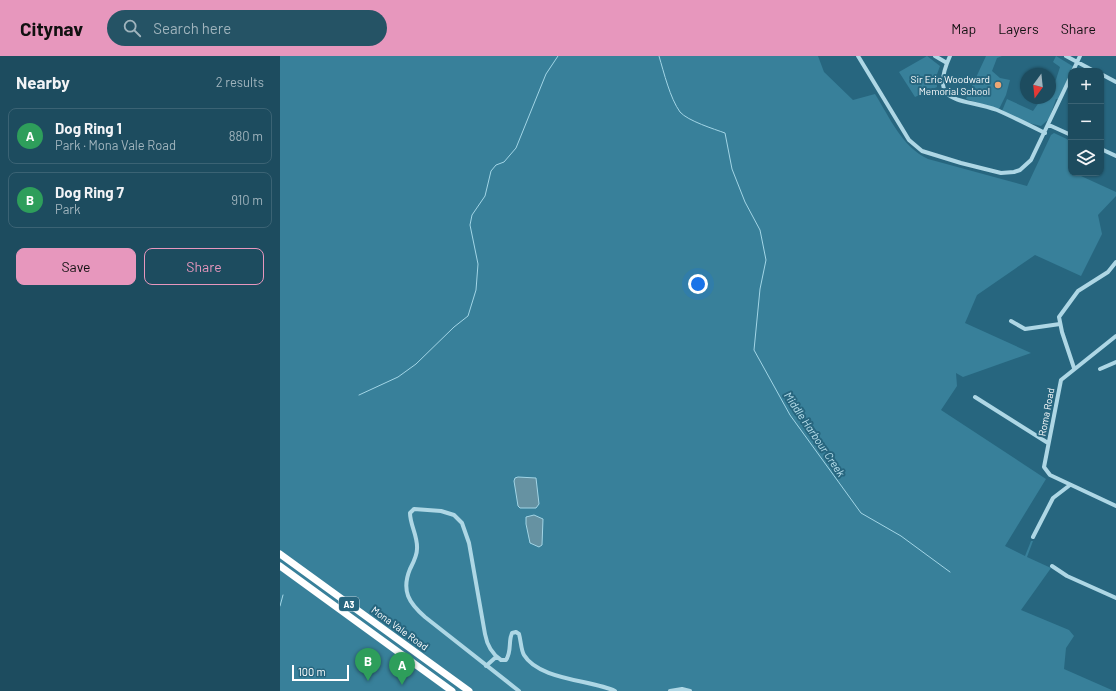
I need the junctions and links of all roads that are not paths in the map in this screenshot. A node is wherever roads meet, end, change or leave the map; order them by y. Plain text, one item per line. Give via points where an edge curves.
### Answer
1 (858, 56) edge
2 (935, 56) edge
3 (950, 56) edge
4 (1066, 56) edge
5 (1080, 56) edge
6 (1077, 62) junction
7 (947, 63) junction
8 (1074, 68) edge
9 (1088, 68) edge
10 (1104, 76) edge
11 (1116, 82) edge
12 (1068, 83) edge
13 (1049, 125) junction
14 (1045, 133) junction
15 (1068, 134) edge
16 (1104, 150) edge
17 (1116, 156) edge
18 (1116, 262) edge
19 (1011, 321) dead end
20 (1060, 324) junction
21 (1116, 336) edge
22 (1116, 362) edge
23 (1074, 368) junction
24 (1100, 369) dead end
25 (975, 397) dead end
26 (1048, 443) junction
27 (1070, 485) junction
28 (1116, 506) edge
29 (1033, 537) dead end
30 (280, 554) edge
31 (280, 566) edge
32 (1052, 566) dead end
33 (1116, 598) edge
34 (496, 657) junction
35 (486, 666) junction
36 (452, 691) edge
37 (468, 691) edge
38 (519, 691) edge
39 (615, 691) edge
40 (670, 691) edge
41 (690, 691) edge

1 - 14 street via 909,140 922,151 994,171 1014,172 1026,166 1031,160
2 - 7 street
3 - 7 street
4 - 6 street
5 - 6 street
6 - 8 street
6 - 9 street
7 - 14 street via 942,84 948,96 996,110
10 - 11 street
12 - 13 street
13 - 14 street
13 - 15 street
16 - 17 street
18 - 20 street via 1108,272 1078,291 1059,317
19 - 20 street via 1025,329
20 - 23 street
21 - 23 street, Roma Road
22 - 24 street
23 - 26 street, Roma Road via 1060,380
25 - 26 street
26 - 27 street, Roma Road via 1045,470
27 - 28 street
27 - 29 street via 1053,498
30 - 37 highway, Mona Vale Road / A3
31 - 36 highway, Mona Vale Road / A3
32 - 33 street via 1067,576
34 - 35 street
34 - 35 street via 487,644 469,543 462,523 454,515 442,511 414,509 410,512 410,518 417,549 405,581 408,597 420,613
34 - 39 street via 506,660 510,654 510,636 512,632 516,632 519,634 523,654 540,668 563,678
35 - 38 street
40 - 41 street

